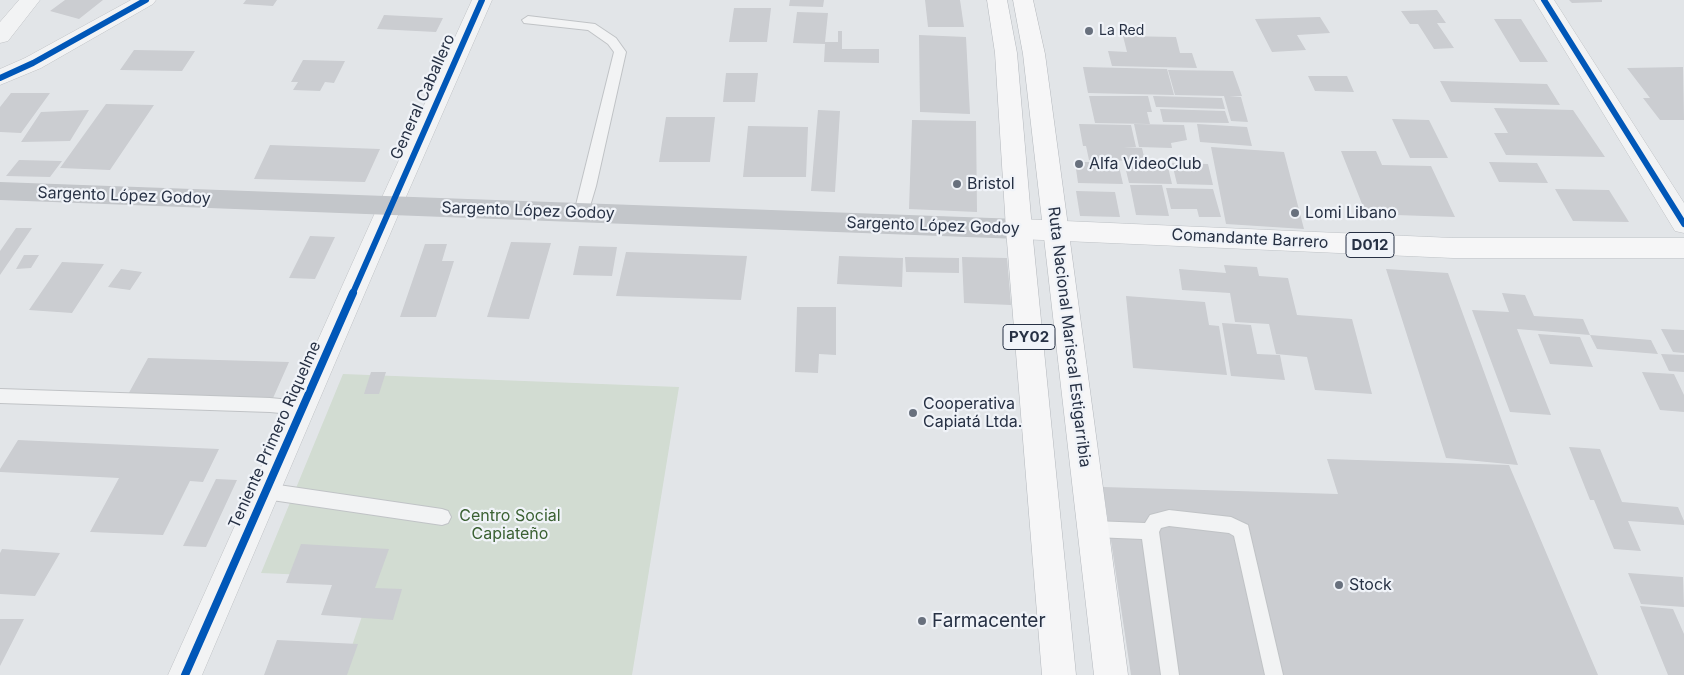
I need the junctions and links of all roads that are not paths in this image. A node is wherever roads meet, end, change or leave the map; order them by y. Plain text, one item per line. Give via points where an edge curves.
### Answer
1 (30, 0) edge
2 (146, 0) edge
3 (482, 0) edge
4 (997, 0) edge
5 (1023, 0) edge
6 (1544, 0) edge
7 (528, 20) dead end
8 (0, 36) edge
9 (0, 78) edge
10 (0, 191) edge
11 (390, 206) junction
12 (581, 213) junction
13 (1684, 224) edge
14 (1019, 229) junction
15 (1056, 230) junction
16 (1684, 248) edge
17 (0, 396) edge
18 (301, 408) junction
19 (265, 491) junction
20 (442, 517) dead end
21 (1093, 529) junction
22 (1150, 531) junction
23 (185, 675) edge
24 (1059, 675) edge
25 (1111, 675) edge
26 (1170, 675) edge
27 (1274, 675) edge

1 - 8 street
2 - 9 street
3 - 11 street, General Caballero
4 - 14 main road, PY02 via 1006,52
5 - 15 main road, Ruta Nacional Mariscal Estigarribia / PY02 via 1034,54
6 - 13 street
7 - 12 lane via 591,27 612,41 620,52
10 - 11 main road, Sargento López Godoy / D012
11 - 12 main road, Sargento López Godoy / D012
11 - 18 street, Teniente Primero Riquelme
12 - 14 main road, Sargento López Godoy / D012
14 - 15 main road, Sargento López Godoy / D012
14 - 24 main road, PY02
15 - 16 main road, Comandante Barrero / D012 via 1453,248
15 - 21 main road, Ruta Nacional Mariscal Estigarribia / PY02
17 - 18 lane
18 - 19 street, Teniente Primero Riquelme
19 - 20 lane
19 - 23 street, Teniente Primero Riquelme
21 - 22 lane
21 - 25 main road, Ruta Nacional Mariscal Estigarribia / PY02
22 - 26 lane
22 - 27 lane via 1156,522 1170,518 1231,525 1242,532

